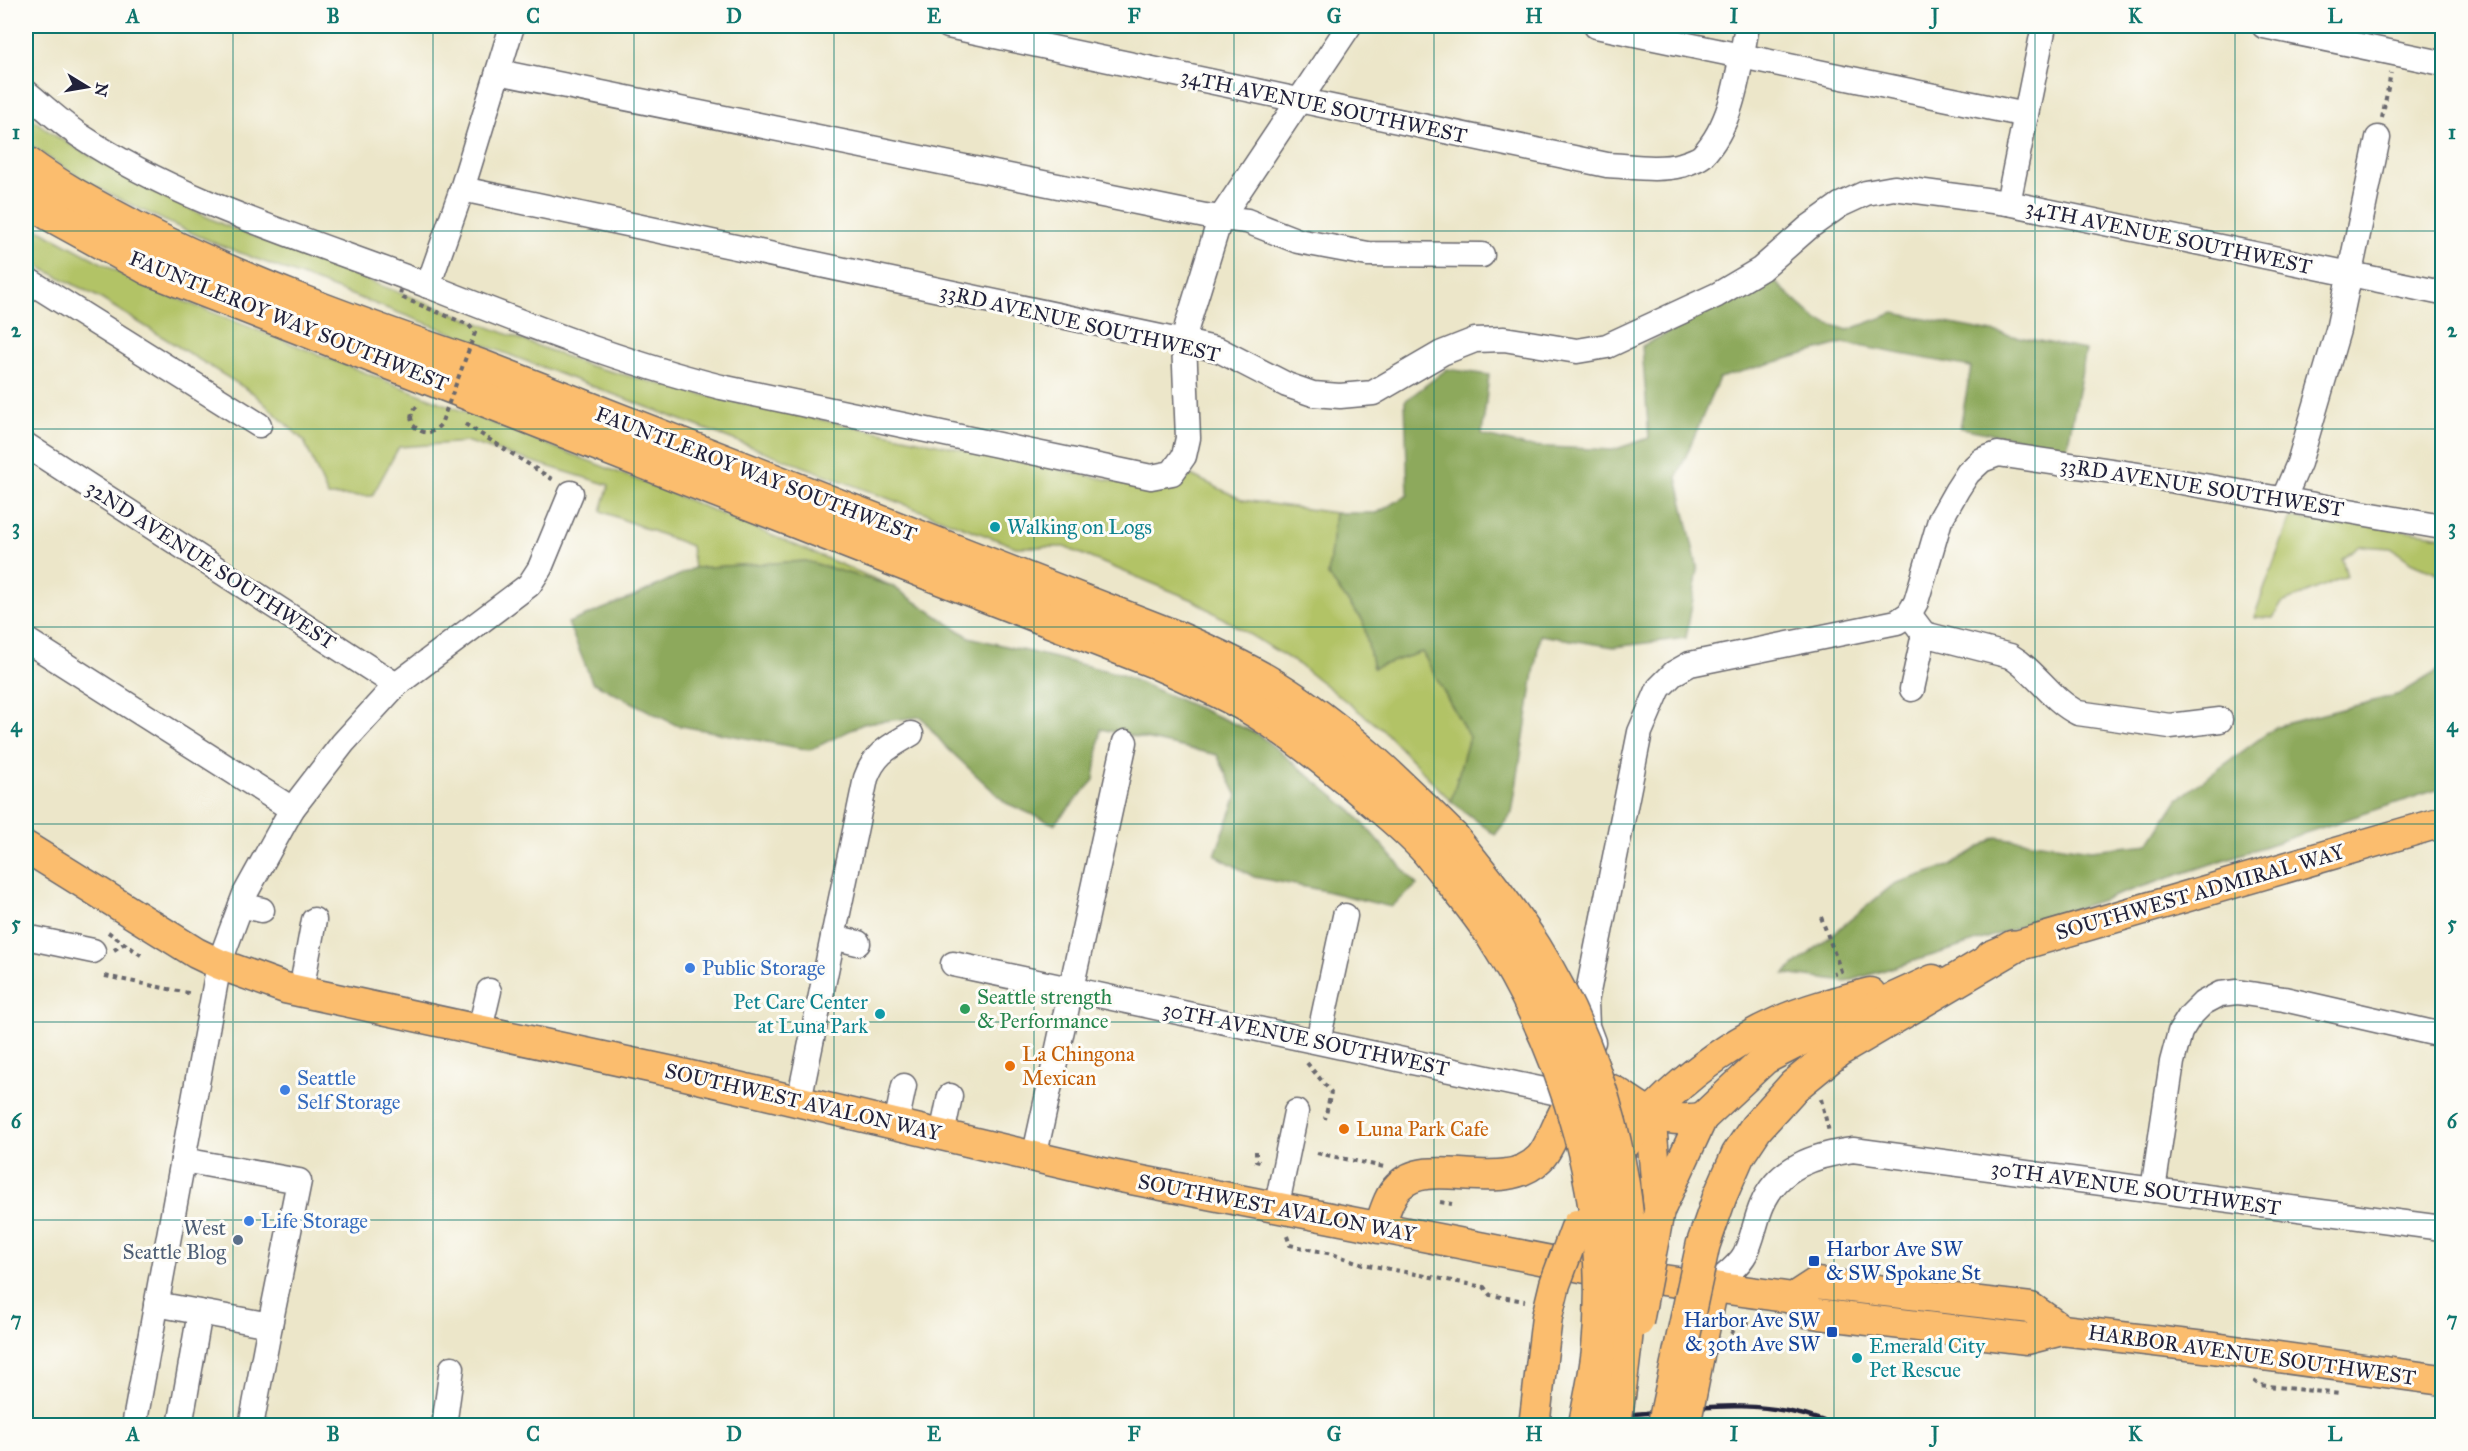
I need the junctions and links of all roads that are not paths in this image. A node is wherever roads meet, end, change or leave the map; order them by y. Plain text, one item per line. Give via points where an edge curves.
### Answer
1 (512, 26) edge
2 (948, 26) edge
3 (1349, 26) edge
4 (1596, 26) edge
5 (1747, 26) edge
6 (2044, 26) edge
7 (2264, 26) edge
8 (1741, 56) junction
9 (2442, 63) edge
10 (498, 72) junction
11 (26, 92) edge
12 (1299, 100) junction
13 (2026, 115) junction
14 (2380, 129) road end
15 (26, 163) edge
16 (1894, 188) joint
17 (462, 189) junction
18 (26, 198) edge
19 (2008, 203) junction
20 (1221, 219) junction
21 (1482, 255) dead end
22 (2350, 275) junction
23 (26, 279) edge
24 (428, 286) junction
25 (2442, 293) edge
26 (1184, 342) junction
27 (259, 425) dead end
28 (26, 445) edge
29 (571, 493) dead end
30 (2283, 501) junction
31 (2442, 527) edge
32 (1909, 614) junction
33 (1924, 634) junction
34 (26, 640) edge
35 (396, 685) junction
36 (1912, 689) dead end
37 (2220, 720) dead end
38 (911, 734) dead end
39 (1125, 742) dead end
40 (292, 809) junction
41 (2442, 822) edge
42 (1440, 844) junction
43 (26, 847) edge
44 (1345, 916) dead end
45 (315, 920) dead end
46 (833, 937) junction
47 (26, 938) edge
48 (858, 943) dead end
49 (2013, 947) junction
50 (93, 951) dead end
51 (219, 964) junction
52 (953, 964) dead end
53 (1959, 968) junction
54 (1072, 989) junction
55 (489, 991) dead end
56 (301, 992) junction
57 (480, 1029) junction
58 (2442, 1035) edge
59 (1310, 1050) junction
60 (904, 1086) dead end
61 (1610, 1089) junction
62 (950, 1096) dead end
63 (1572, 1096) junction
64 (799, 1101) junction
65 (1296, 1112) dead end
66 (1650, 1114) junction
67 (1702, 1118) junction
68 (896, 1124) junction
69 (942, 1135) junction
70 (1034, 1158) junction
71 (183, 1160) junction
72 (2153, 1190) junction
73 (1275, 1209) junction
74 (1659, 1211) junction
75 (1379, 1228) junction
76 (2442, 1228) edge
77 (1612, 1273) junction
78 (1713, 1287) junction
79 (156, 1304) junction
80 (200, 1312) junction
81 (270, 1325) junction
82 (452, 1368) dead end
83 (2442, 1380) edge
84 (134, 1425) edge
85 (180, 1425) edge
86 (251, 1425) edge
87 (444, 1425) edge
88 (1534, 1425) edge
89 (1580, 1425) edge
90 (1585, 1425) edge
91 (1614, 1425) edge
92 (1622, 1425) edge
93 (1664, 1425) edge
94 (1685, 1425) edge

1 - 10 street
2 - 12 street, 34TH AVENUE SOUTHWEST
3 - 12 street
4 - 8 street
5 - 8 street
6 - 13 street
7 - 9 street
8 - 12 street, 34TH AVENUE SOUTHWEST via 1730,105 1718,134 1701,158 1680,165 1606,165
8 - 13 street
10 - 17 street
10 - 20 street
11 - 24 street via 79,135 156,178 254,221
12 - 20 street
13 - 19 street
14 - 22 street
15 - 42 highway, FAUNTLEROY WAY SOUTHWEST via 97,208 242,278 514,379 1215,654 1311,711 1376,763
16 - 19 street, 34TH AVENUE SOUTHWEST
16 - 26 street, 33RD AVENUE SOUTHWEST via 1866,193 1840,205 1761,269 1717,295 1607,346 1577,351 1504,339 1475,340 1442,353 1373,393 1340,396 1313,394 1219,350
17 - 24 street
17 - 26 street, 33RD AVENUE SOUTHWEST
18 - 42 highway, FAUNTLEROY WAY SOUTHWEST via 150,269 1156,662 1254,710 1341,772 1411,832
19 - 22 street, 34TH AVENUE SOUTHWEST
20 - 21 street via 1247,221 1298,241 1368,254
20 - 26 street via 1189,312
22 - 25 street, 34TH AVENUE SOUTHWEST
22 - 30 street via 2299,463
23 - 27 street
24 - 26 street via 540,330 673,375 1151,477 1172,473 1184,456 1188,438
28 - 35 street, 32ND AVENUE SOUTHWEST
29 - 35 street via 529,585
30 - 31 street, 33RD AVENUE SOUTHWEST
30 - 32 street, 33RD AVENUE SOUTHWEST via 1998,454 1982,460 1968,473 1940,520
32 - 33 street
32 - 61 street via 1897,622 1690,664 1665,681 1640,732 1586,1002 1587,1026
33 - 36 street
33 - 37 street via 2010,656 2065,707 2078,713 2170,726
34 - 40 street
35 - 40 street via 343,743
38 - 46 street via 883,750 866,778
39 - 54 street
40 - 51 street via 251,908
41 - 49 main road, SOUTHWEST ADMIRAL WAY
42 - 90 highway, bridge via 1542,1023 1569,1095 1589,1173 1599,1244 1600,1295 1598,1354
42 - 91 highway, bridge via 1491,885 1535,948 1566,1006 1608,1117 1628,1230 1629,1311
43 - 51 main road, SOUTHWEST AVALON WAY via 142,921
44 - 59 street
45 - 56 street
46 - 48 street
46 - 64 street
47 - 50 street
49 - 53 main road, SOUTHWEST ADMIRAL WAY
49 - 93 highway, bridge via 1838,1050 1794,1086 1756,1128 1738,1155 1702,1245
51 - 56 main road, SOUTHWEST AVALON WAY
51 - 71 street
52 - 54 street, 30TH AVENUE SOUTHWEST
53 - 66 main road, SOUTHWEST ADMIRAL WAY via 1824,1005 1777,1023 1722,1054
53 - 67 main road, SOUTHWEST ADMIRAL WAY via 1765,1059
54 - 59 street, 30TH AVENUE SOUTHWEST
54 - 70 street
55 - 57 street
56 - 57 main road, SOUTHWEST AVALON WAY
57 - 64 main road, SOUTHWEST AVALON WAY
58 - 72 street via 2237,992 2220,994 2203,1003 2180,1032
59 - 63 street, 30TH AVENUE SOUTHWEST
60 - 68 street
61 - 63 main road, 30TH AVENUE SOUTHWEST via 1590,1086
61 - 66 main road
62 - 69 street
63 - 75 main road via 1541,1157 1524,1169 1503,1175 1416,1176 1396,1188
64 - 68 main road, SOUTHWEST AVALON WAY
65 - 73 street
66 - 67 main road
66 - 74 main road
66 - 88 main road, SOUTHWEST ADMIRAL WAY, bridge via 1617,1154 1577,1225 1547,1317
67 - 74 main road, SOUTHWEST ADMIRAL WAY
68 - 69 main road, SOUTHWEST AVALON WAY
69 - 70 main road, SOUTHWEST AVALON WAY
70 - 73 main road, SOUTHWEST AVALON WAY
71 - 79 street
71 - 81 street via 299,1181
72 - 76 street, 30TH AVENUE SOUTHWEST
72 - 78 street, 30TH AVENUE SOUTHWEST via 1830,1145 1775,1182 1763,1203 1745,1256
73 - 75 main road, SOUTHWEST AVALON WAY
74 - 92 main road, bridge
75 - 77 main road, SOUTHWEST AVALON WAY
77 - 78 main road, HARBOR AVENUE SOUTHWEST
77 - 89 main road, bridge via 1600,1346
78 - 83 main road, HARBOR AVENUE SOUTHWEST via 1790,1312 2027,1340 2062,1330
78 - 94 main road, bridge
79 - 80 street
79 - 84 street
80 - 81 street
80 - 85 street
81 - 86 street
82 - 87 street

